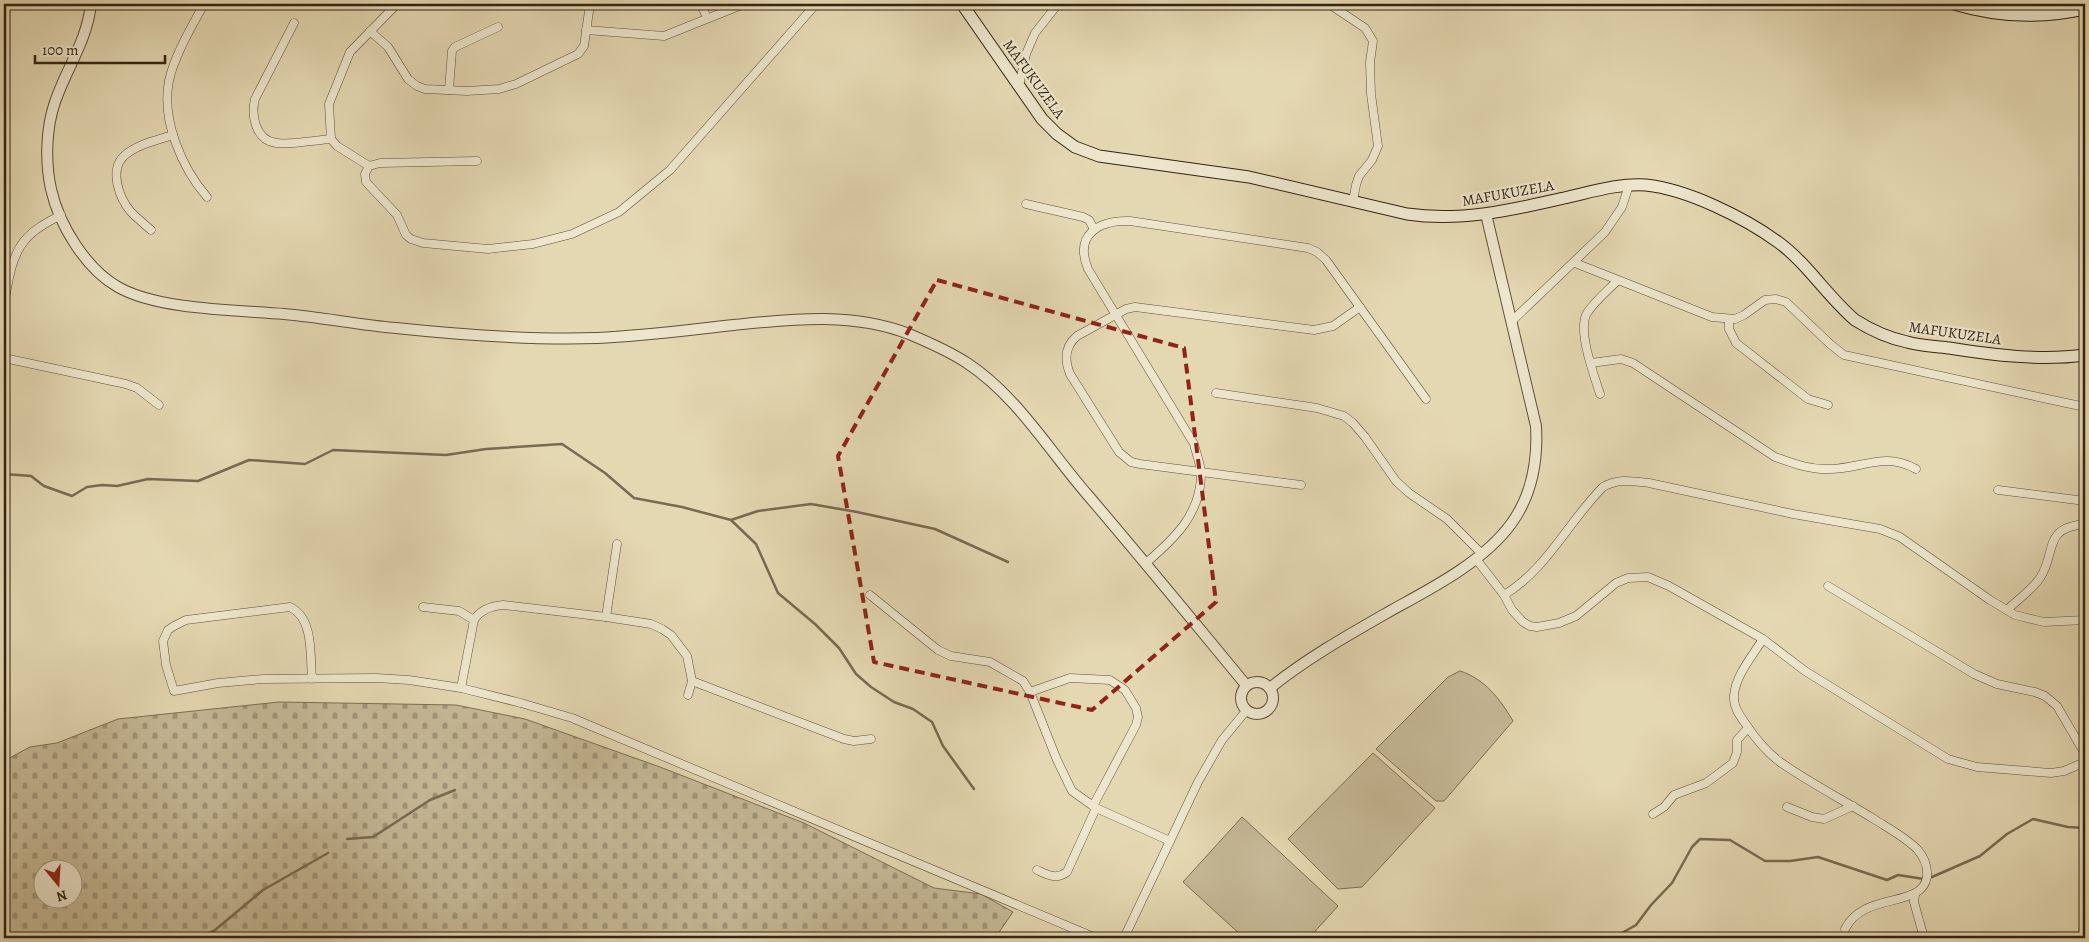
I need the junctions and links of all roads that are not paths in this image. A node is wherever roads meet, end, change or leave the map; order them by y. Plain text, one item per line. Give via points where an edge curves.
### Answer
1 (91, 4) edge
2 (204, 4) edge
3 (396, 4) edge
4 (590, 4) edge
5 (701, 4) edge
6 (744, 4) edge
7 (816, 4) edge
8 (962, 4) edge
9 (1058, 4) edge
10 (1329, 4) edge
11 (1954, 4) edge
12 (2085, 9) edge
13 (707, 18) junction
14 (294, 23) dead end
15 (498, 27) dead end
16 (586, 30) junction
17 (370, 31) junction
18 (1019, 86) junction
19 (449, 90) junction
20 (173, 135) junction
21 (331, 139) junction
22 (477, 161) dead end
23 (369, 166) junction
24 (1629, 185) junction
25 (207, 197) dead end
26 (1353, 201) junction
27 (1026, 204) dead end
28 (1486, 214) junction
29 (61, 215) junction
30 (1094, 229) junction
31 (151, 230) dead end
32 (1575, 263) junction
33 (1616, 281) junction
34 (4, 304) edge
35 (1360, 307) junction
36 (1116, 315) junction
37 (1728, 319) junction
38 (1512, 321) junction
39 (2085, 355) edge
40 (4, 358) edge
41 (1591, 363) junction
42 (1216, 393) dead end
43 (1600, 394) dead end
44 (1426, 399) dead end
45 (158, 405) dead end
46 (1828, 405) dead end
47 (2085, 407) edge
48 (1916, 468) dead end
49 (1201, 472) junction
50 (1301, 485) dead end
51 (1998, 490) dead end
52 (2085, 501) edge
53 (2085, 524) edge
54 (617, 544) dead end
55 (1478, 556) junction
56 (1146, 563) junction
57 (1828, 586) dead end
58 (870, 595) dead end
59 (1504, 595) junction
60 (423, 607) dead end
61 (2007, 610) junction
62 (606, 618) junction
63 (474, 620) junction
64 (2085, 620) edge
65 (1763, 639) junction
66 (312, 679) junction
67 (692, 681) junction
68 (1246, 685) junction
69 (461, 688) junction
70 (1270, 688) junction
71 (1030, 692) junction
72 (688, 696) dead end
73 (1246, 711) junction
74 (1748, 728) junction
75 (871, 739) dead end
76 (2085, 754) edge
77 (2085, 762) edge
78 (1853, 806) junction
79 (1095, 807) junction
80 (1787, 807) dead end
81 (1653, 814) dead end
82 (1170, 841) junction
83 (1037, 870) dead end
84 (1915, 894) junction
85 (1845, 929) dead end
86 (1096, 938) edge
87 (1124, 938) edge
88 (1924, 938) edge

1 - 29 street via 85,35 55,102 48,136 51,191
2 - 20 street via 186,37 169,80 167,104
3 - 17 street
4 - 16 street
5 - 13 street
6 - 13 street
7 - 23 street via 670,170 619,212 572,234 533,244 488,249 417,241 406,235 397,215 366,182
8 - 18 main road, MAFUKUZELA
9 - 18 street via 1035,33 1026,54
10 - 26 street via 1365,28 1373,41 1371,94 1378,146 1359,176
11 - 12 main road via 1974,10 2028,16 2049,16
13 - 16 street via 664,36
14 - 21 street via 255,99 254,122 266,139 275,143
15 - 19 street via 455,47
16 - 19 street via 584,46 578,54 516,84 499,89
17 - 19 street via 388,47 408,79 417,86
17 - 21 street via 350,52 329,104
18 - 26 main road, MAFUKUZELA via 1057,134 1075,147 1099,156 1249,177
20 - 25 street via 195,183
20 - 31 street via 133,149 122,157 117,167 116,180 130,211
21 - 23 street via 336,146
22 - 23 street
24 - 28 main road, MAFUKUZELA
24 - 32 street via 1614,221
24 - 39 main road, MAFUKUZELA via 1646,185 1700,200 1778,242 1855,320 1890,337 1908,343 2015,356
26 - 28 main road, MAFUKUZELA via 1429,217
27 - 30 street via 1083,217
28 - 38 street
29 - 34 street via 24,240 17,252
29 - 56 street via 72,239 99,274 119,288 165,303 491,336 646,335 812,318 854,321 906,333 969,364 1018,408
30 - 35 street via 1114,220 1130,221 1308,248 1326,260
30 - 36 street via 1084,247 1085,262
32 - 33 street
32 - 38 street
33 - 37 street via 1712,317
33 - 41 street via 1586,314 1584,324
35 - 36 street via 1332,326 1314,330 1149,308 1126,309
35 - 44 street
36 - 49 street via 1194,444
36 - 49 street via 1072,340 1066,358 1070,374 1112,443 1125,458 1140,464
37 - 46 street via 1736,343 1808,399
37 - 47 street via 1744,315 1765,300 1776,299 1786,302 1844,355
38 - 55 street via 1536,426 1536,456 1521,508
40 - 45 street via 126,384 137,388
41 - 43 street
41 - 48 street via 1621,359 1633,362 1775,457 1792,463 1826,470 1893,460
42 - 55 street via 1317,408 1344,416 1365,437 1396,480 1409,493 1448,519
49 - 50 street
49 - 56 street via 1198,496 1186,524
51 - 52 street
53 - 61 street via 2060,532 2050,548 2046,567 2039,579
54 - 62 street
55 - 59 street
55 - 70 street via 1427,590 1332,644
56 - 68 street
57 - 76 street via 1974,674 1997,684 2045,696 2057,706
58 - 71 street via 938,650 951,656 990,662 1023,681
59 - 61 street via 1535,570 1603,487 1625,480 1880,529 1900,537
59 - 65 street via 1523,622 1538,627 1559,624 1576,616 1616,582 1648,578 1669,586
60 - 63 street via 459,611
61 - 64 street via 2044,622
62 - 63 street via 503,605 490,607 477,614
62 - 67 street via 651,624 672,635 687,656
63 - 69 street
65 - 74 street via 1735,688 1735,706
65 - 77 street via 1812,675 1955,762 2051,773
66 - 66 street via 242,680 174,692 166,665 164,641 168,630 186,620 290,607 298,611 305,621
66 - 69 street via 376,678
67 - 72 street
67 - 75 street via 844,739
68 - 70 street via 1256,681
68 - 73 street via 1240,695
69 - 86 street via 572,718
70 - 73 street via 1273,697 1268,710 1255,714
71 - 79 street via 1067,784 1076,795
71 - 79 street via 1070,678 1110,680 1121,686 1136,708 1136,725
73 - 82 street via 1222,740
74 - 78 street via 1759,744 1779,761
74 - 81 street via 1737,740 1733,762 1706,782 1677,793
78 - 80 street via 1824,819
78 - 84 street via 1917,850 1925,862 1927,876
79 - 82 street
79 - 83 street via 1067,872 1052,877
82 - 87 street
84 - 85 street via 1866,908
84 - 88 street via 1914,902

